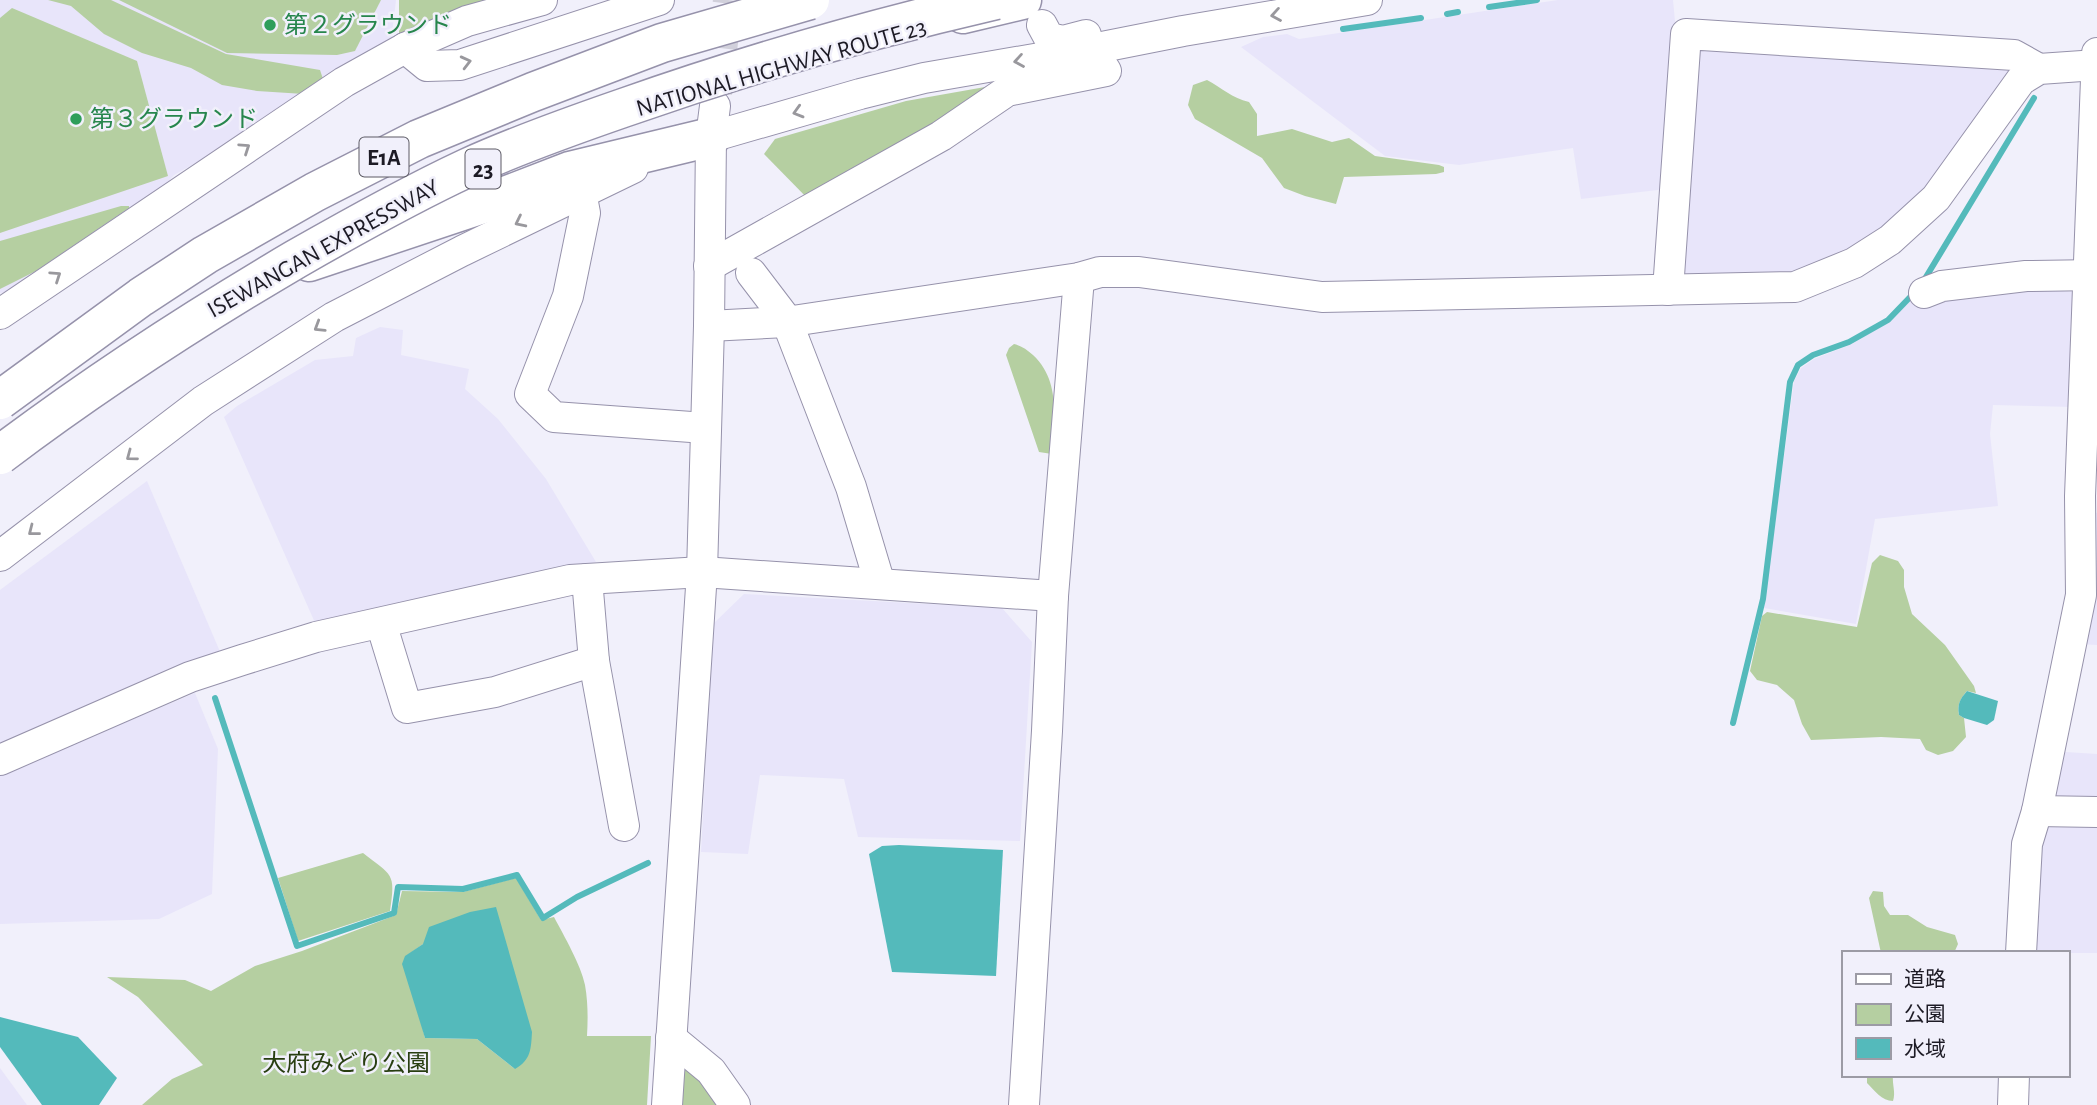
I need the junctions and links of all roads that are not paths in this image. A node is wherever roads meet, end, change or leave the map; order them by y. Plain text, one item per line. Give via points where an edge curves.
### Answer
1 (542, 0) edge
2 (659, 0) edge
3 (783, 0) edge
4 (810, 0) edge
5 (996, 0) edge
6 (1367, 0) edge
7 (1032, 13) edge
8 (1183, 30) junction
9 (405, 48) junction
10 (1092, 49) junction
11 (2097, 53) edge
12 (2097, 65) edge
13 (2039, 69) junction
14 (713, 122) junction
15 (582, 192) junction
16 (709, 266) junction
17 (291, 268) junction
18 (751, 273) dead end
19 (2093, 275) edge
20 (1079, 278) junction
21 (1668, 290) junction
22 (1924, 293) dead end
23 (0, 314) edge
24 (786, 322) junction
25 (709, 326) junction
26 (0, 393) edge
27 (0, 400) edge
28 (705, 428) junction
29 (0, 456) edge
30 (0, 461) edge
31 (2088, 499) edge
32 (0, 556) edge
33 (702, 572) junction
34 (587, 579) junction
35 (880, 584) junction
36 (1053, 596) junction
37 (381, 623) junction
38 (594, 661) junction
39 (0, 760) edge
40 (2037, 811) junction
41 (2097, 812) edge
42 (624, 826) dead end
43 (2021, 951) edge
44 (671, 1038) junction
45 (2014, 1077) edge
46 (667, 1105) edge
47 (735, 1105) edge
48 (1024, 1105) edge
49 (2013, 1105) edge

1 - 9 street via 467,21
9 -> 2 street via 427,66 460,65
3 - 26 highway, 23 via 687,27 559,75 428,130 310,189 195,253
4 - 27 highway, ISEWANGAN EXPRESSWAY / E1A, bridge via 662,43 419,139 205,255
5 - 29 highway, ISEWANGAN EXPRESSWAY / E1A, bridge via 684,86 468,167 231,297 118,370
6 -> 8 street
7 - 8 street via 1049,37 1063,41 1162,15
7 - 17 highway, NATIONAL HIGHWAY ROUTE 23 / 23 via 873,36 619,114 444,185
8 - 10 street
23 -> 9 street via 344,82
10 -> 14 street
10 - 16 street via 1106,71 1007,91 941,136
11 - 12 street
12 - 13 street
12 - 19 street
13 - 21 street via 2021,80 1936,198 1890,240 1854,263 1795,287
13 - 21 street via 2014,55 1686,34
14 - 15 street
14 - 16 street
14 - 17 highway
15 - 28 street via 585,213 568,296 530,394 554,417
15 -> 32 street via 334,317 203,401
16 - 25 street
17 - 30 highway, NATIONAL HIGHWAY ROUTE 23 / 23 via 94,393
18 - 24 street
19 - 22 street via 2026,276 1942,286
19 - 31 street
20 - 21 street via 1100,272 1139,272 1322,297
20 - 24 street
20 - 36 street
24 - 25 street
24 - 35 street via 851,487
25 - 28 street
28 - 33 street
31 - 40 street via 2081,595
33 - 34 street
33 - 35 street
33 - 44 street
34 - 37 street
34 - 38 street
35 - 36 street
36 - 48 street
37 - 38 street via 407,708 495,692
37 - 39 street via 316,637 190,677
38 - 42 street
40 - 41 street
40 - 43 street via 2027,844
44 - 46 street
44 - 47 street via 711,1071
45 - 49 street

